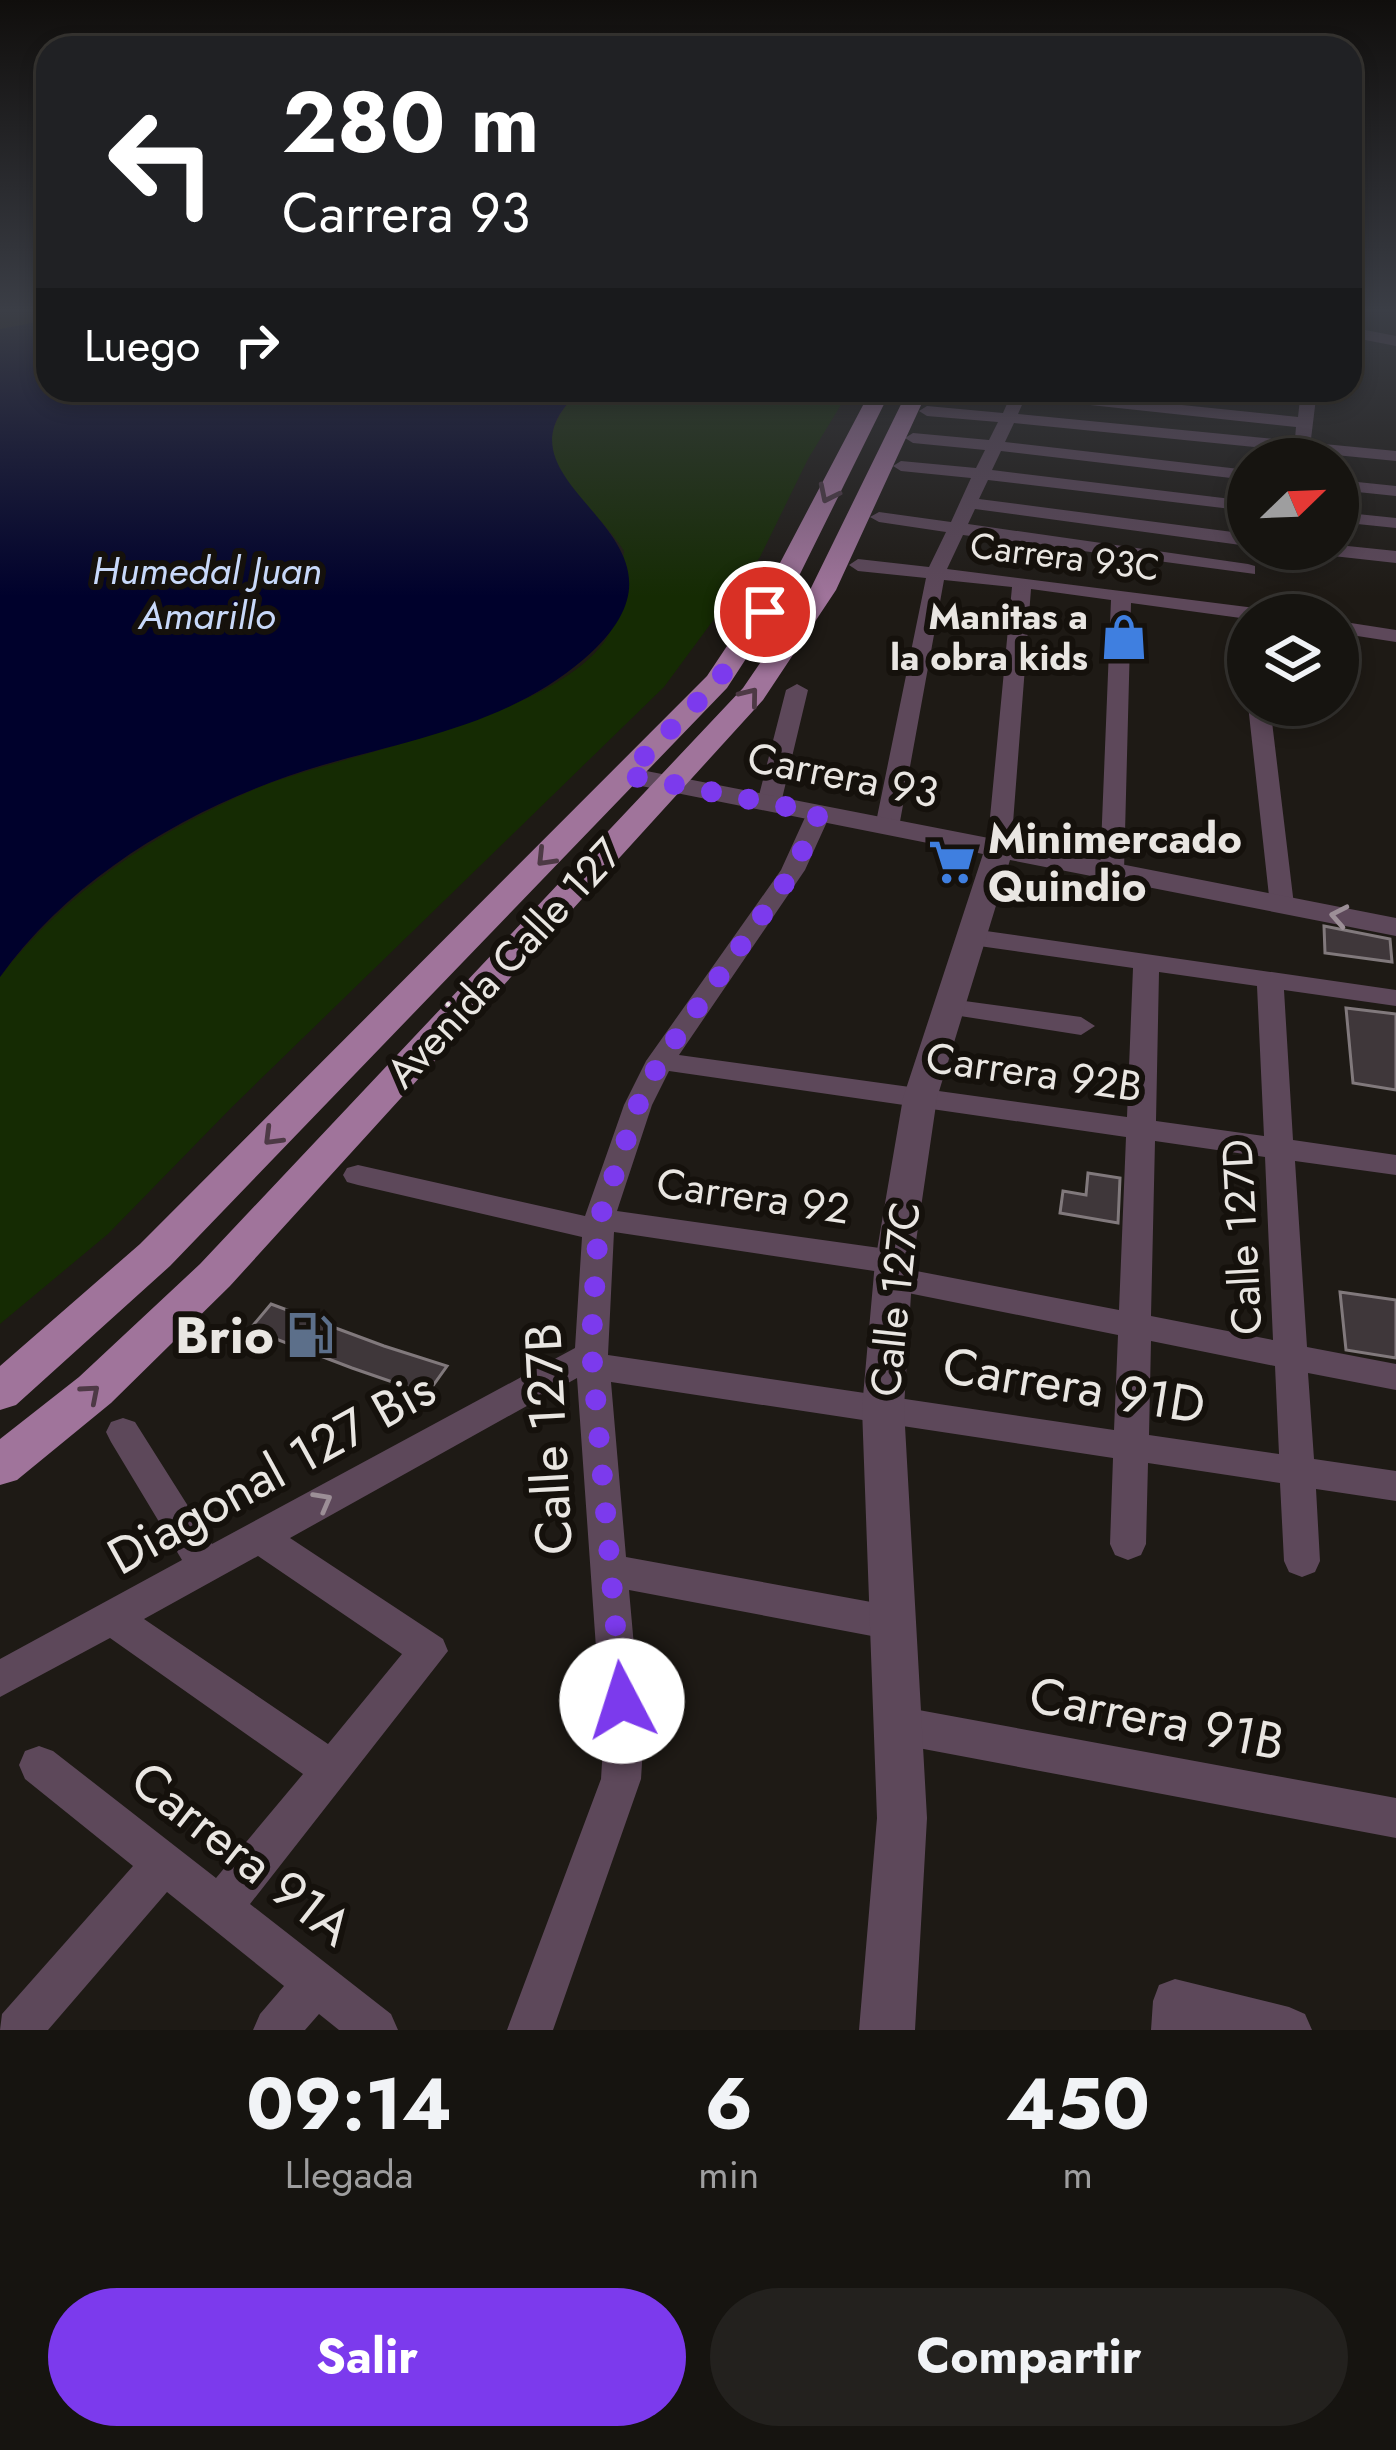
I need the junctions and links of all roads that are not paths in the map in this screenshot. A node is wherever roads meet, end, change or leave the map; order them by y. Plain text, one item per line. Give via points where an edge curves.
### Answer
1 (872, 408) edge
2 (919, 408) edge
3 (960, 408) edge
4 (1014, 408) edge
5 (1178, 408) edge
6 (1228, 408) edge
7 (1307, 408) edge
8 (1227, 415) junction
9 (1010, 418) junction
10 (1306, 423) junction
11 (913, 438) dead end
12 (1304, 438) edge
13 (1227, 444) edge
14 (998, 446) junction
15 (1359, 456) edge
16 (1396, 456) edge
17 (901, 466) dead end
18 (1227, 473) edge
19 (985, 474) junction
20 (1359, 487) edge
21 (1396, 491) edge
22 (970, 503) junction
23 (1227, 503) edge
24 (879, 517) dead end
25 (1359, 520) edge
26 (1396, 524) edge
27 (957, 529) junction
28 (1227, 536) edge
29 (1084, 549) junction
30 (1359, 553) edge
31 (1396, 557) edge
32 (858, 566) dead end
33 (1227, 567) edge
34 (1248, 570) edge
35 (936, 573) junction
36 (1022, 582) junction
37 (1067, 588) junction
38 (1251, 594) edge
39 (1121, 596) junction
40 (1227, 610) edge
41 (1359, 630) edge
42 (1396, 636) edge
43 (797, 690) dead end
44 (1261, 726) edge
45 (626, 775) junction
46 (673, 784) junction
47 (769, 803) junction
48 (819, 813) junction
49 (887, 826) junction
50 (999, 849) junction
51 (1112, 871) junction
52 (1282, 904) junction
53 (1396, 927) edge
54 (972, 937) junction
55 (1146, 962) junction
56 (1270, 980) junction
57 (1396, 998) edge
58 (950, 1006) junction
59 (1081, 1026) dead end
60 (660, 1061) junction
61 (920, 1098) junction
62 (1141, 1130) junction
63 (1280, 1149) junction
64 (1396, 1165) edge
65 (358, 1175) dead end
66 (599, 1225) junction
67 (894, 1270) junction
68 (1135, 1325) junction
69 (1291, 1356) junction
70 (593, 1360) junction
71 (1396, 1377) edge
72 (0, 1392) edge
73 (883, 1408) junction
74 (123, 1432) dead end
75 (1131, 1447) junction
76 (0, 1466) edge
77 (1297, 1471) junction
78 (1396, 1486) edge
79 (259, 1537) junction
80 (1128, 1544) dead end
81 (1302, 1561) dead end
82 (206, 1566) junction
83 (610, 1570) junction
84 (111, 1618) junction
85 (893, 1623) junction
86 (0, 1679) edge
87 (897, 1725) junction
88 (39, 1766) dead end
89 (332, 1770) junction
90 (1396, 1818) edge
91 (164, 1864) junction
92 (219, 1907) junction
93 (315, 1983) junction
94 (18, 2030) edge
95 (276, 2030) edge
96 (375, 2030) edge
97 (530, 2030) edge
98 (886, 2030) edge
99 (1174, 2030) edge
100 (1289, 2030) edge

1 -> 45 main road, Avenida Calle 127 via 765,612 717,682
46 -> 2 main road, Avenida Calle 127 via 809,615
3 - 9 street
4 - 9 street
5 - 8 street
6 - 8 street
7 - 10 street
8 - 10 street
9 - 13 street
9 - 14 street
10 - 12 street
11 - 14 street
14 - 18 street
14 - 19 street
15 - 16 street
17 - 19 street
19 - 22 street
19 - 23 street
20 - 21 street
22 - 27 street
22 - 28 street
24 - 27 street
25 - 26 street
27 - 29 street
27 - 35 street
29 - 33 street
29 - 37 street
30 - 31 street
32 - 35 street, Carrera 93C
34 - 38 street
35 - 36 street, Carrera 93C
35 - 49 street
36 - 37 street, Carrera 93C
36 - 50 street, Calle 127C
37 - 39 street, Carrera 93C
39 - 40 street, Carrera 93C
39 - 51 street
41 - 42 street
43 - 47 street
44 - 52 street
45 - 46 street, Carrera 93
45 -> 72 main road, Avenida Calle 127 via 155,1255
46 - 47 street, Carrera 93
76 -> 46 main road, Avenida Calle 127 via 215,1276
47 - 48 street, Carrera 93
48 - 49 street, Carrera 93
48 - 60 street, Calle 127B via 794,870
49 - 50 street, Carrera 93
50 - 51 street, Carrera 93
50 - 54 street, Calle 127C
51 - 52 street, Carrera 93
53 -> 52 street, Carrera 93
54 - 55 street
54 - 58 street, Calle 127C
55 - 56 street
55 - 62 street
56 - 57 street
56 - 63 street, Calle 127D
58 - 59 street
58 - 61 street, Calle 127C
60 - 61 street, Carrera 92B
60 - 66 street, Calle 127B
61 - 62 street, Carrera 92B
61 - 67 street, Calle 127C
62 - 63 street, Carrera 92B
62 - 68 street
63 - 64 street, Carrera 92B
63 - 69 street, Calle 127D
65 - 66 street, Carrera 92
66 - 67 street, Carrera 92
66 - 70 street, Calle 127B
67 - 68 street, Carrera 92
67 - 73 street, Calle 127C
68 - 69 street, Carrera 92
68 - 75 street
69 - 71 street, Carrera 92
69 - 77 street, Calle 127D
70 - 73 street, Carrera 91D
79 -> 70 street, Diagonal 127 Bis
70 - 83 street, Calle 127B
73 - 75 street, Carrera 91D
73 - 85 street, Calle 127C
74 - 82 street
75 - 77 street, Carrera 91D
75 - 80 street
77 - 78 street, Carrera 91D
77 - 81 street, Calle 127D
79 - 82 street, Diagonal 127 Bis
79 - 89 street via 429,1651
82 - 84 street, Diagonal 127 Bis
83 - 85 street
83 - 97 street, Calle 127B via 621,1779
84 - 86 street, Diagonal 127 Bis
84 - 89 street
85 - 87 street, Calle 127C
87 - 90 street, Carrera 91B
87 - 98 street, Calle 127C via 902,1818
88 - 91 street, Carrera 91A
89 - 92 street
91 - 92 street, Carrera 91A
91 - 94 street
92 - 93 street, Carrera 91A
93 - 95 street
93 - 96 street, Carrera 91A
99 - 100 street via 1175,2001

